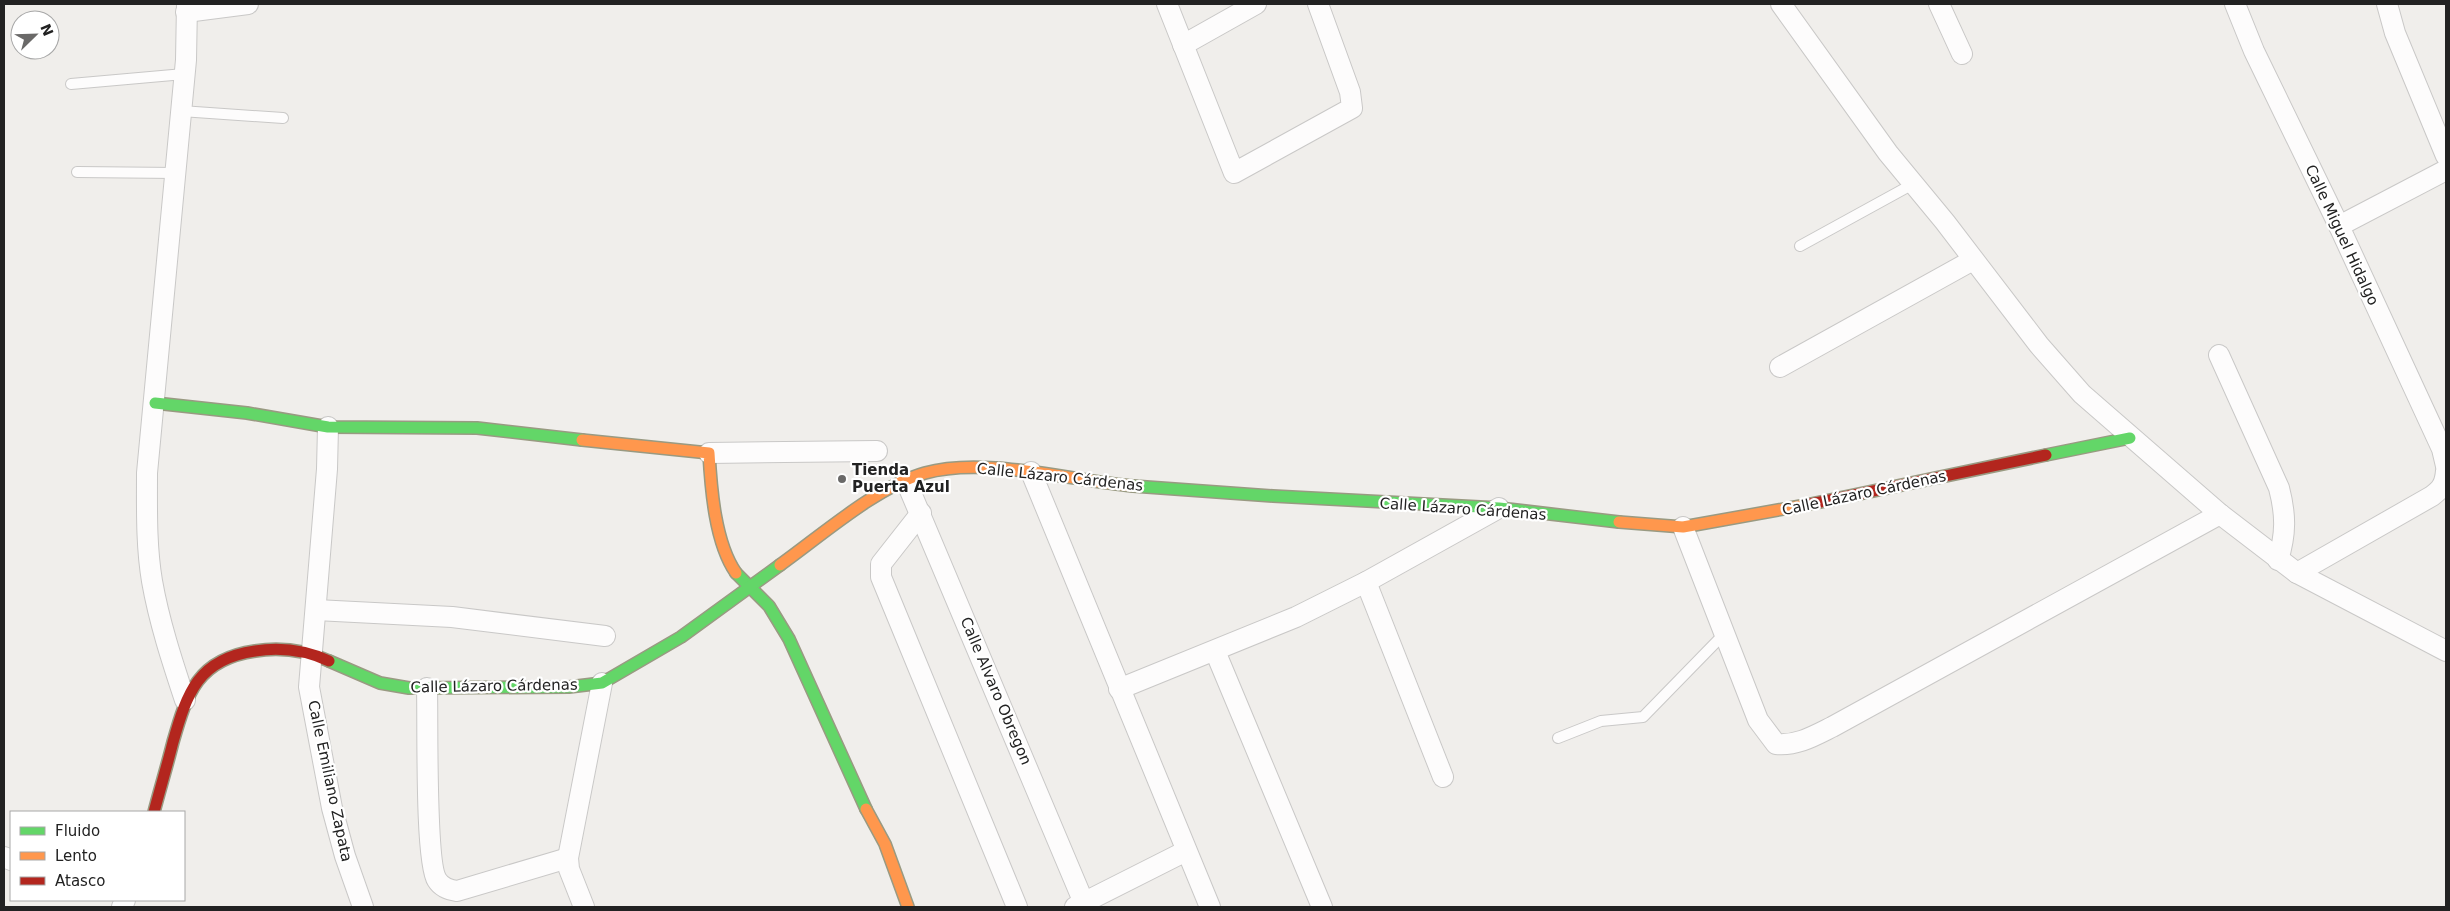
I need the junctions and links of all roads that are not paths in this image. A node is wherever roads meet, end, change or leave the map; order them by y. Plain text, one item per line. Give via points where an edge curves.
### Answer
1 (248, 4) edge
2 (1167, 4) edge
3 (1256, 4) edge
4 (1318, 4) edge
5 (1781, 4) edge
6 (1939, 4) edge
7 (2235, 4) edge
8 (2387, 4) edge
9 (186, 8) edge
10 (1183, 45) junction
11 (1962, 54) dead end
12 (184, 74) junction
13 (71, 84) dead end
14 (181, 111) junction
15 (283, 118) dead end
16 (2446, 156) edge
17 (2446, 170) edge
18 (77, 172) dead end
19 (176, 173) junction
20 (1913, 184) junction
21 (2339, 226) junction
22 (1800, 246) dead end
23 (1974, 260) junction
24 (2219, 355) dead end
25 (1780, 367) dead end
26 (155, 403) junction
27 (328, 427) junction
28 (2130, 438) junction
29 (876, 450) dead end
30 (709, 452) junction
31 (2446, 466) edge
32 (2446, 471) edge
33 (1031, 472) junction
34 (906, 481) junction
35 (1499, 508) junction
36 (922, 513) junction
37 (2220, 514) junction
38 (1683, 526) junction
39 (2278, 560) junction
40 (2297, 573) junction
41 (1366, 582) junction
42 (749, 587) junction
43 (316, 610) junction
44 (1724, 634) junction
45 (605, 636) dead end
46 (1215, 651) junction
47 (2446, 651) edge
48 (311, 653) junction
49 (602, 682) junction
50 (427, 688) junction
51 (1119, 689) junction
52 (185, 700) junction
53 (1558, 738) dead end
54 (1443, 776) dead end
55 (154, 811) edge
56 (1186, 850) junction
57 (568, 858) junction
58 (1079, 905) edge
59 (582, 906) edge
60 (363, 907) edge
61 (908, 907) edge
62 (1017, 907) edge
63 (1210, 907) edge
64 (1322, 907) edge

1 - 9 street
2 - 10 street
3 - 10 street
4 - 10 street via 1350,92 1352,108 1234,173
5 - 20 street
6 - 11 street
7 - 21 street, Calle Miguel Hidalgo via 2254,51
8 - 16 street via 2395,33
9 - 12 street
12 - 13 lane
12 - 14 street
14 - 15 lane
14 - 19 street
17 - 21 street
18 - 19 lane
19 - 26 street
20 - 22 lane
20 - 23 street
21 - 31 street, Calle Miguel Hidalgo via 2442,449
23 - 25 street
23 - 28 street via 2045,352 2082,394
24 - 39 street via 2279,488 2286,525
26 - 27 street via 248,413
26 - 52 street via 147,473 147,529 152,580 167,645
27 - 30 street via 477,428 683,452
27 - 43 street, Calle Emiliano Zapata
28 - 37 street
28 - 38 street, Calle Lázaro Cárdenas via 1781,510
29 - 30 street
30 - 42 street via 711,486 724,548 737,574
32 - 40 street via 2445,482 2432,496
33 - 34 street, Calle Lázaro Cárdenas via 946,468
33 - 35 street, Calle Lázaro Cárdenas via 1125,485 1263,496
33 - 51 street
34 - 36 street, Calle Alvaro Obregon
34 - 42 street, Calle Lázaro Cárdenas via 877,495
35 - 38 street, Calle Lázaro Cárdenas via 1578,519
35 - 41 street
36 - 58 street, Calle Alvaro Obregon
36 - 62 street via 881,564 881,577
37 - 39 street
37 - 44 street via 1832,727 1806,740 1786,745 1776,744 1758,720
38 - 44 street
39 - 40 street
40 - 47 street
41 - 46 street via 1296,617
41 - 54 street
42 - 49 street, Calle Lázaro Cárdenas via 681,637
42 - 61 street via 769,606 789,639 860,798 885,844
43 - 45 street via 452,617
43 - 48 street, Calle Emiliano Zapata
44 - 53 lane via 1643,718 1601,720
46 - 51 street
46 - 64 street
48 - 50 street, Calle Lázaro Cárdenas via 380,683
48 - 52 street, Calle Lázaro Cárdenas via 275,648 248,652 219,662 199,678
48 - 60 street, Calle Emiliano Zapata via 309,687 332,808
49 - 50 street, Calle Lázaro Cárdenas via 570,687
49 - 57 street
50 - 57 street via 430,836 437,880 447,889 457,891
51 - 56 street
52 - 55 street, Calle Lázaro Cárdenas
56 - 58 street
56 - 63 street
57 - 59 street

